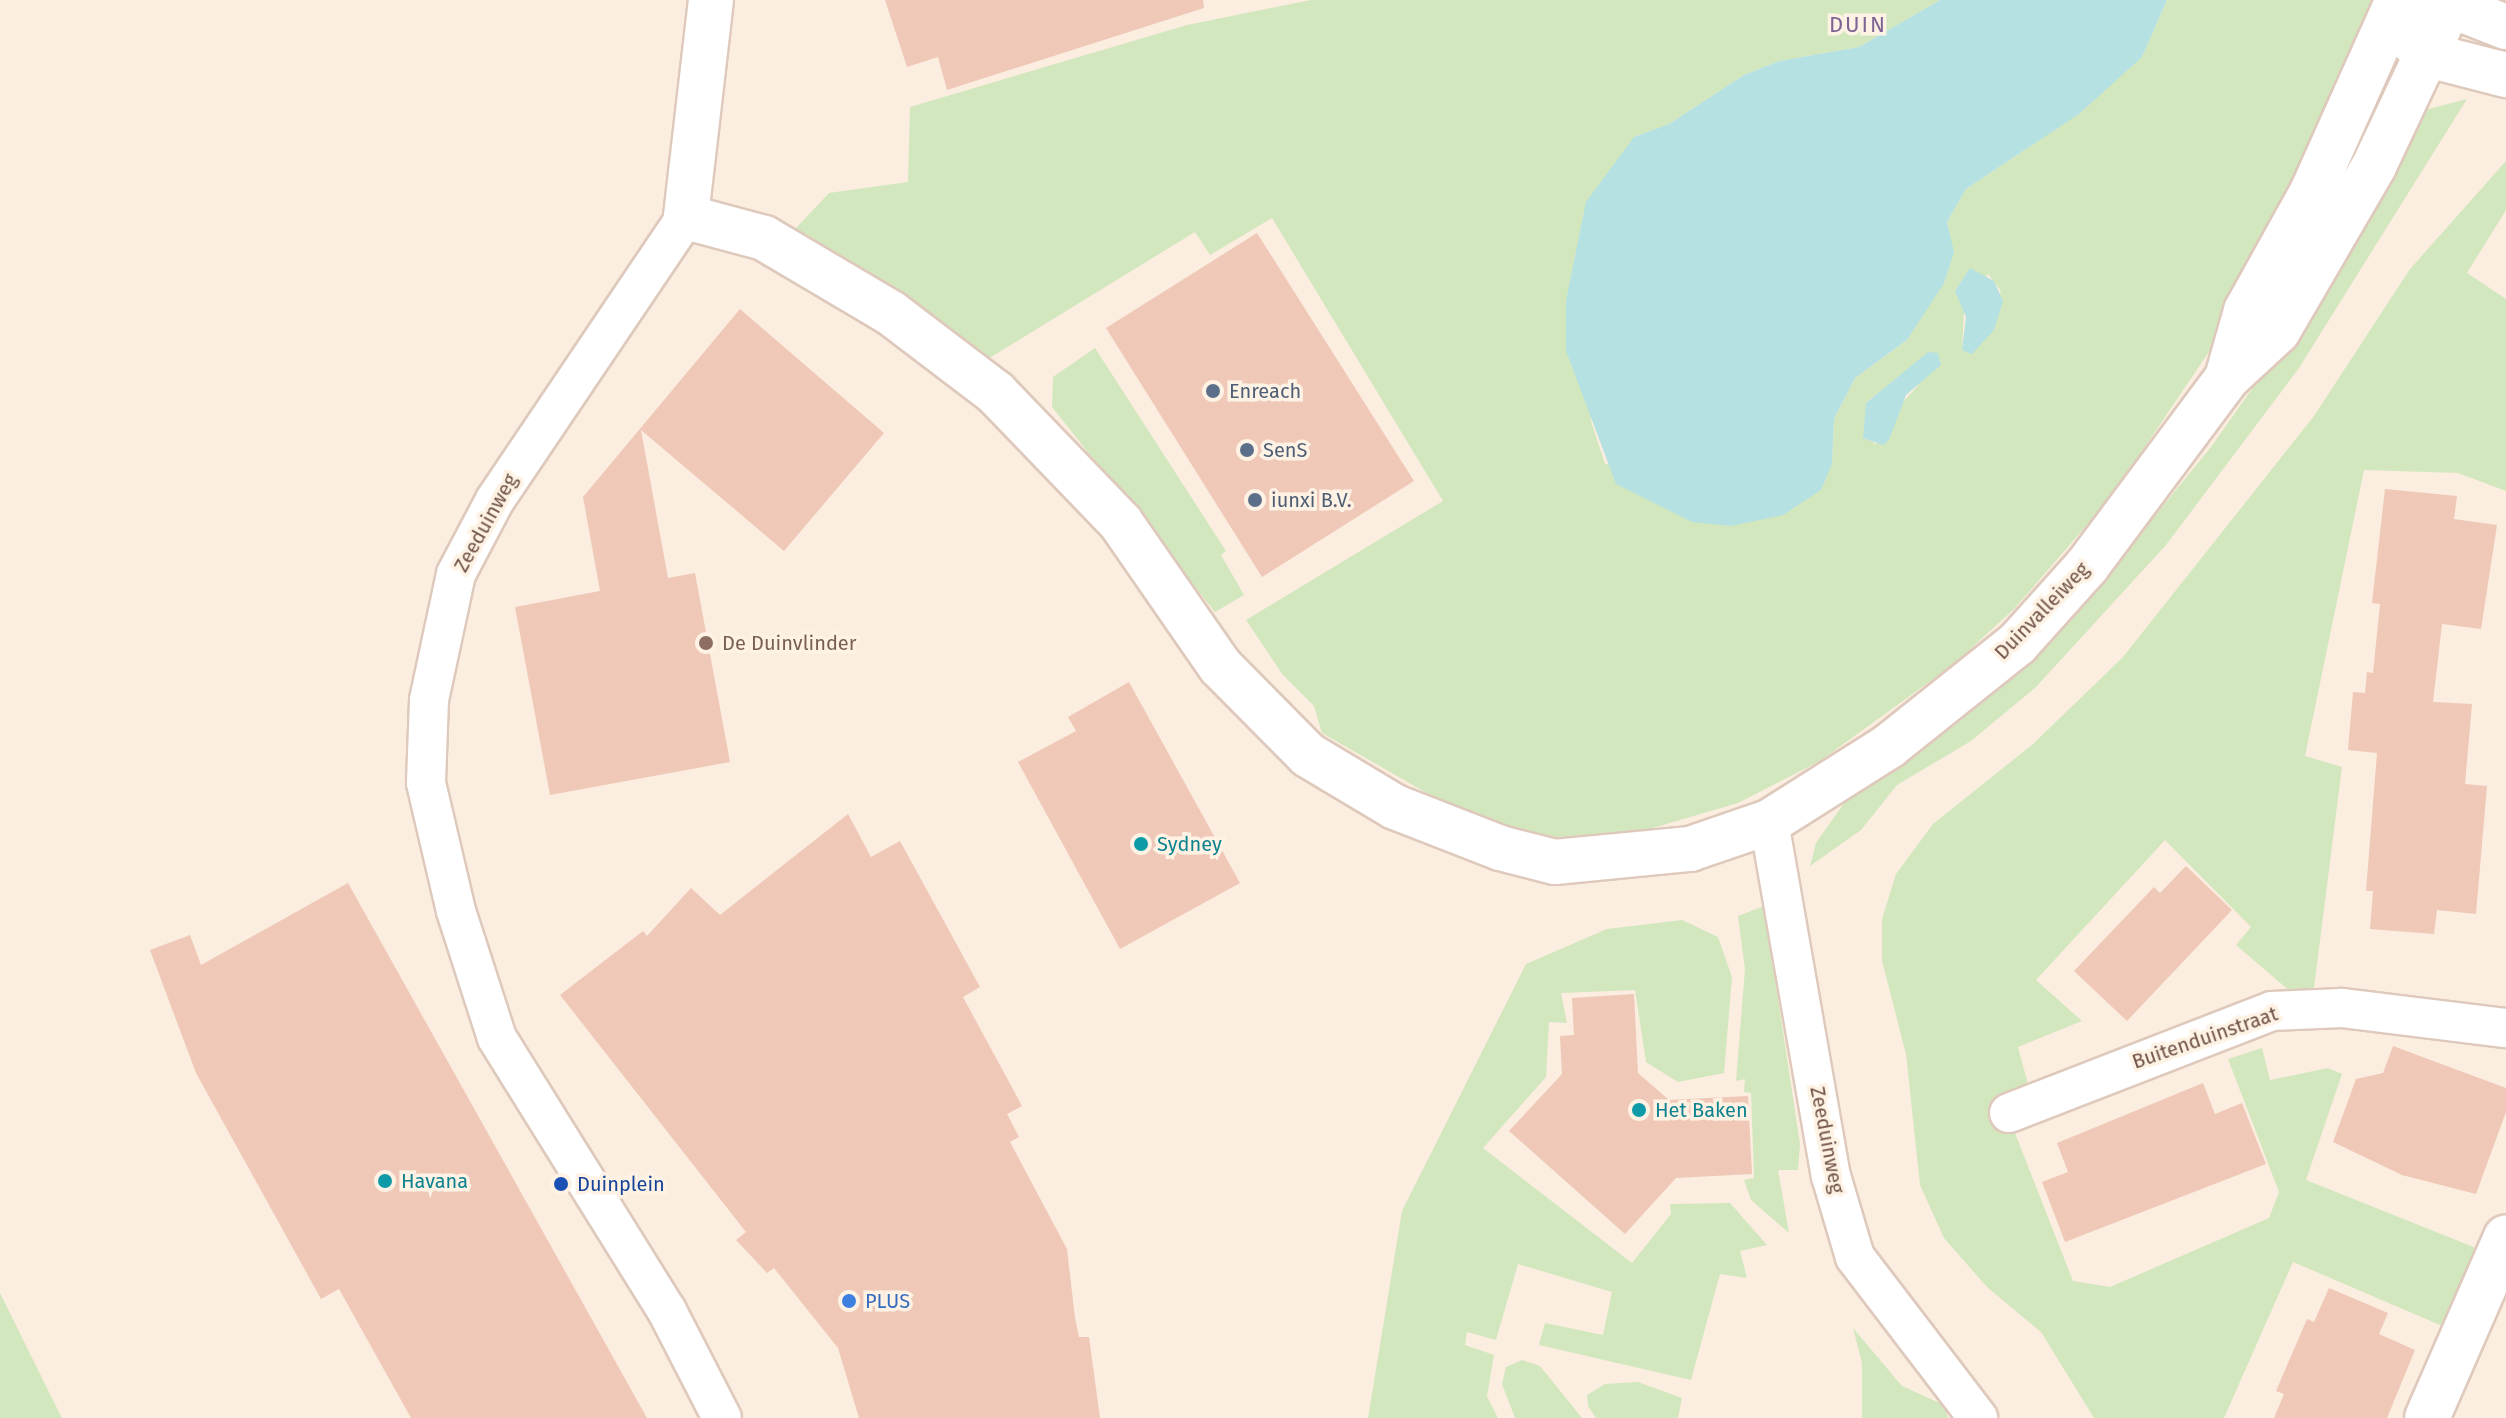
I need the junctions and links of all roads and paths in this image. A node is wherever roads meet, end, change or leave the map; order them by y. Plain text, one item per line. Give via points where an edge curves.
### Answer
1 (711, 0) edge
2 (2451, 2) edge
3 (2394, 11) edge
4 (2506, 27) edge
5 (2428, 55) junction
6 (2506, 75) edge
7 (686, 217) junction
8 (2227, 378) junction
9 (1769, 822) junction
10 (2506, 1028) edge
11 (2009, 1113) dead end
12 (2506, 1237) edge
13 (722, 1418) edge
14 (1978, 1418) edge
15 (2427, 1418) edge

1 - 7 street, Zeeduinweg
2 - 3 street
2 - 4 street
2 - 5 street, Duinvalleiweg
3 - 5 street
3 - 8 street, Duinvalleiweg via 2312,192 2246,311
5 - 6 street
5 - 8 street, Duinvalleiweg via 2278,331
7 - 9 street, Duinvalleiweg via 764,238 891,313 996,393 1121,523 1220,666 1308,755 1395,807 1500,848 1555,862 1690,849
7 - 13 street, Zeeduinweg via 495,500 456,574 429,700 426,783 456,911 497,1038 667,1311
8 - 9 street, Duinvalleiweg via 2087,566 2017,644 1889,746
9 - 14 street, Zeeduinweg via 1831,1176 1855,1257
10 - 11 street, Buitenduinstraat via 2342,1008 2272,1011
12 - 15 street

